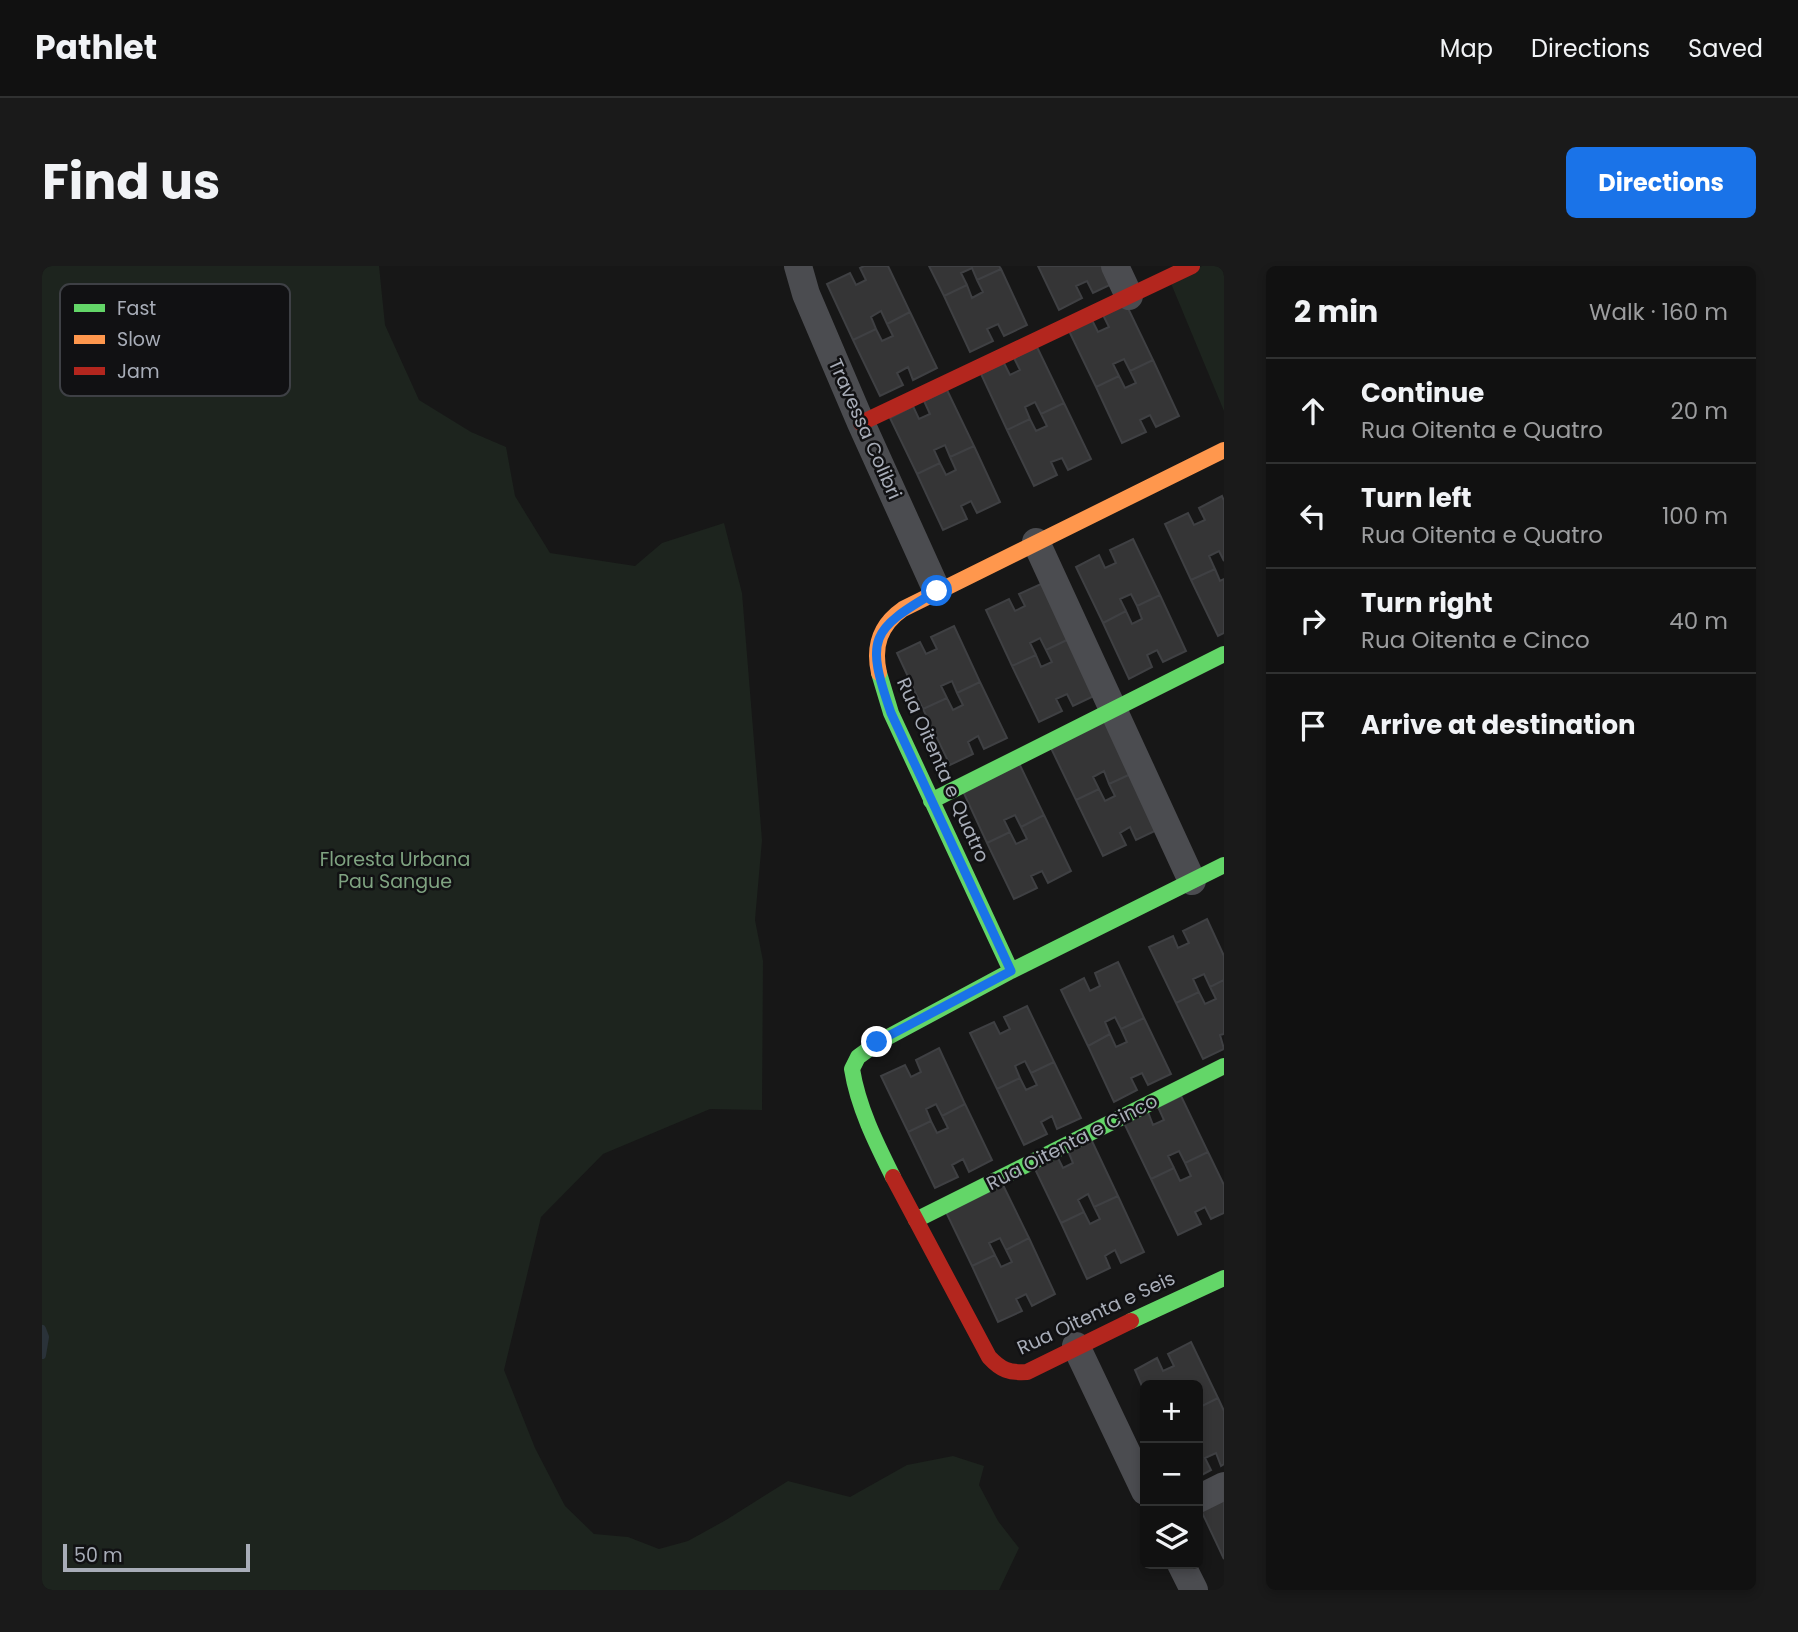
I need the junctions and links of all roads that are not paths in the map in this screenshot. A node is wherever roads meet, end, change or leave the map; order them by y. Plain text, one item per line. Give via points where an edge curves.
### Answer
1 (798, 266) edge
2 (1115, 266) edge
3 (1192, 266) edge
4 (1129, 296) junction
5 (861, 423) junction
6 (1224, 450) edge
7 (1036, 542) junction
8 (937, 591) junction
9 (1224, 654) edge
10 (1114, 709) junction
11 (931, 801) junction
12 (1224, 865) edge
13 (1192, 881) junction
14 (1011, 971) junction
15 (1222, 1071) edge
16 (916, 1220) junction
17 (1224, 1278) edge
18 (1076, 1346) junction
19 (1140, 1480) edge
20 (1224, 1486) edge
21 (1203, 1496) edge
22 (1184, 1569) edge
23 (1194, 1590) edge

1 - 5 street, Travessa Colibri
2 - 4 street
3 - 4 street
4 - 5 street
5 - 8 street, Travessa Colibri
6 - 7 street, Rua Oitenta e Quatro
7 - 8 street, Rua Oitenta e Quatro
7 - 10 street
8 - 11 street, Rua Oitenta e Quatro via 886,624 878,639 877,659 891,713
9 - 10 street
10 - 11 street
10 - 13 street
11 - 14 street, Rua Oitenta e Quatro
12 - 13 street
13 - 14 street
14 - 16 street via 877,1042 860,1055 852,1069 855,1092 871,1133
15 - 16 street, Rua Oitenta e Cinco
16 - 18 street, Rua Oitenta e Seis via 999,1368 1027,1372
17 - 18 street, Rua Oitenta e Seis
18 - 19 street
20 - 21 street
22 - 23 street

